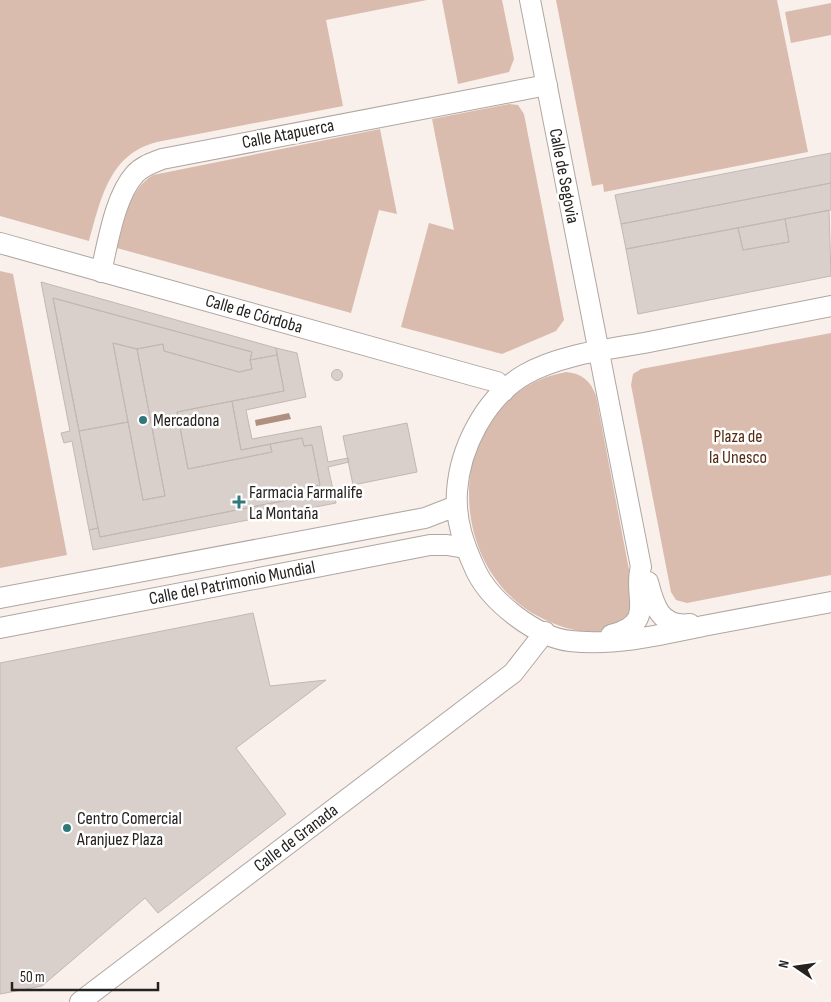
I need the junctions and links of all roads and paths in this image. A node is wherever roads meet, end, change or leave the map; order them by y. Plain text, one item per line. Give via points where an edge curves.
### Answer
1 (530, 0) edge
2 (547, 85) junction
3 (0, 243) edge
4 (101, 272) junction
5 (831, 306) edge
6 (599, 351) junction
7 (559, 361) junction
8 (504, 391) junction
9 (614, 427) junction
10 (456, 506) junction
11 (465, 548) junction
12 (641, 567) junction
13 (0, 598) edge
14 (831, 602) edge
15 (719, 623) junction
16 (0, 628) edge
17 (545, 632) junction
18 (589, 641) junction
19 (80, 1002) edge

1 - 2 street, Calle de Segovia
2 - 4 street, Calle Atapuerca via 148,164 136,173 120,199
2 - 6 street, Calle de Segovia
3 - 4 street, Calle de Córdoba
4 - 8 street, Calle de Córdoba via 496,382
5 - 6 street
6 - 7 street
6 - 9 street
7 - 8 street via 524,375
7 - 9 street via 574,365 594,378 604,398 608,421
8 - 10 street via 485,413 466,446 459,472
9 - 12 street
10 - 11 street
10 - 13 street, Calle del Patrimonio Mundial via 425,518
11 - 16 street, Calle del Patrimonio Mundial via 430,545
11 - 17 street via 479,578 493,597 518,619
12 - 15 street via 647,574 656,610 665,620 683,625 709,621
12 - 18 street via 638,578 642,604 632,626 620,633 596,636
14 - 15 street
15 - 18 street via 651,636
17 - 18 street via 569,641
17 - 19 street, Calle de Granada via 513,673

